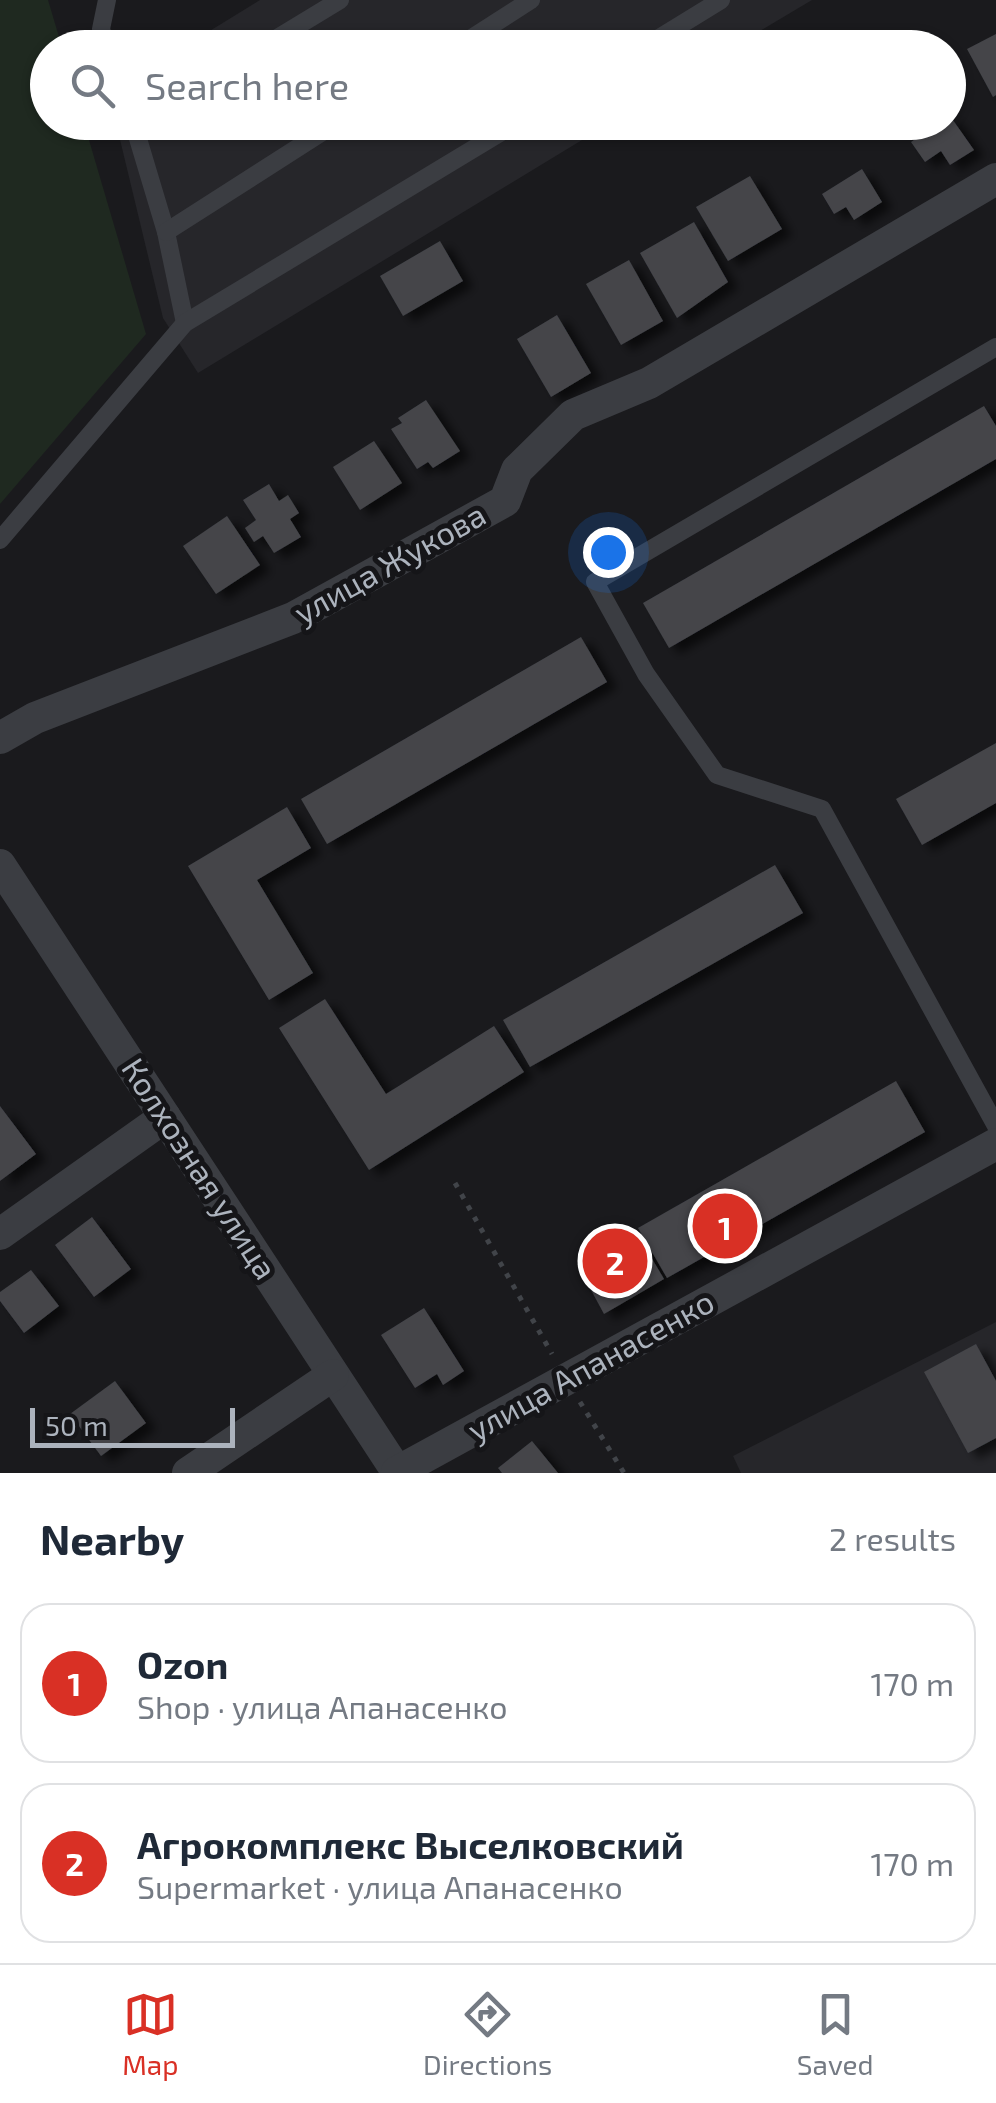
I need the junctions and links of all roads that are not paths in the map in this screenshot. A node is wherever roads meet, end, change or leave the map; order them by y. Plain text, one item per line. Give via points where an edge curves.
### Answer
1 (107, 0) edge
2 (340, 0) edge
3 (531, 0) edge
4 (722, 0) edge
5 (312, 9) edge
6 (100, 30) edge
7 (285, 30) edge
8 (484, 30) edge
9 (672, 30) edge
10 (140, 140) edge
11 (310, 140) edge
12 (488, 140) edge
13 (996, 179) edge
14 (166, 232) junction
15 (185, 323) junction
16 (996, 347) edge
17 (0, 540) edge
18 (0, 738) edge
19 (0, 865) edge
20 (165, 1117) junction
21 (996, 1126) edge
22 (996, 1144) edge
23 (0, 1234) edge
24 (334, 1374) junction
25 (188, 1473) edge
26 (397, 1473) edge

1 - 6 lane
2 - 5 lane
3 - 8 lane
4 - 9 lane
5 - 7 lane
10 - 14 lane
11 - 14 lane
12 - 15 lane
13 - 18 street, улица Жукова via 649,383 573,415 517,470 505,501 293,618 35,718
14 - 15 lane
15 - 17 lane
16 - 21 lane via 595,582 646,674 717,775 822,809
19 - 20 street, Колхозная улица
20 - 23 street
20 - 24 street, Колхозная улица
22 - 26 street, улица Апанасенко
24 - 25 street
24 - 26 street, Колхозная улица

